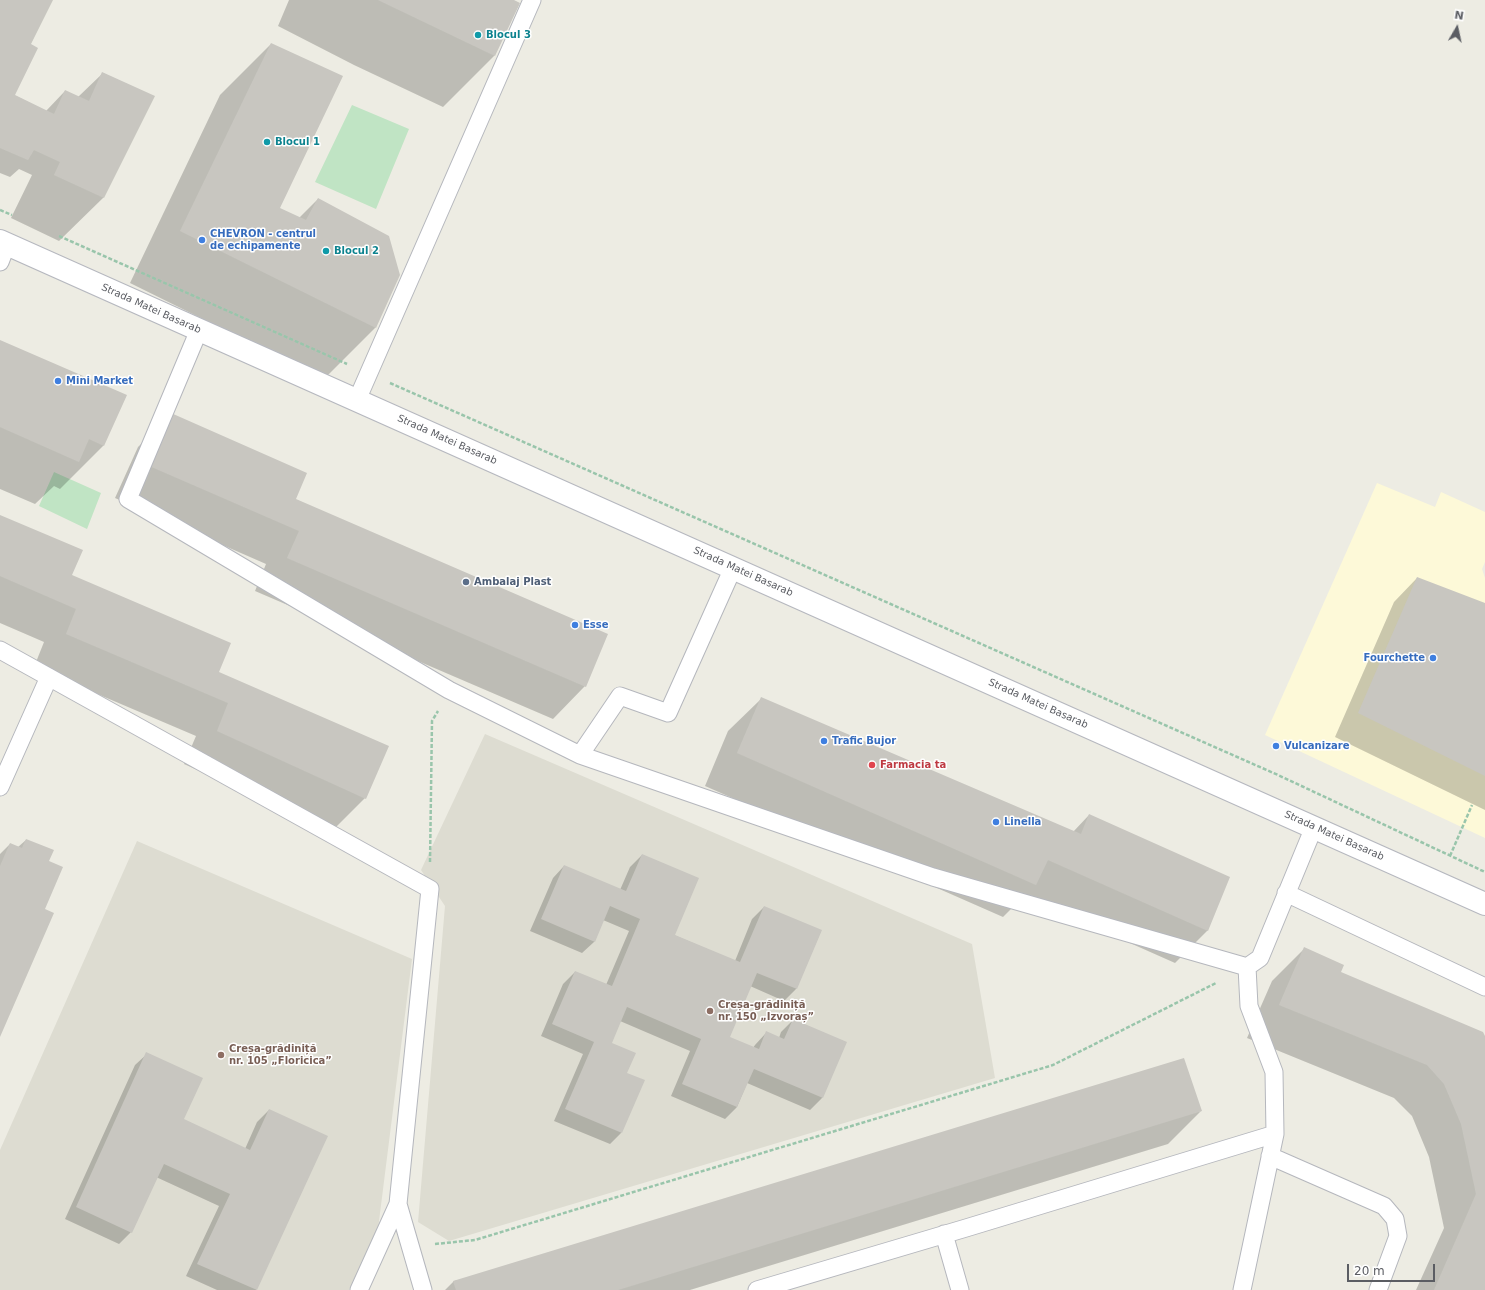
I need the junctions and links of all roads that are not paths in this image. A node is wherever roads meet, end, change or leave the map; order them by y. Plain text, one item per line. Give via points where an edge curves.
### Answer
1 (532, 0) edge
2 (2, 249) edge
3 (199, 330) junction
4 (357, 400) junction
5 (733, 568) junction
6 (0, 650) edge
7 (49, 677) junction
8 (580, 755) junction
9 (0, 787) edge
10 (1314, 827) junction
11 (1286, 893) junction
12 (1485, 904) edge
13 (1247, 967) junction
14 (1485, 987) edge
15 (1275, 1134) junction
16 (1270, 1156) junction
17 (398, 1204) junction
18 (944, 1234) junction
19 (359, 1290) edge
20 (423, 1290) edge
21 (756, 1290) edge
22 (960, 1290) edge
23 (1242, 1290) edge
24 (1378, 1290) edge

1 - 4 lane
2 - 3 street, Strada Matei Basarab
3 - 4 street, Strada Matei Basarab
3 - 8 lane via 128,499 449,690
4 - 5 street, Strada Matei Basarab
5 - 8 lane via 668,713 620,696
5 - 10 street, Strada Matei Basarab
6 - 7 lane
7 - 9 lane
7 - 17 lane via 430,889
8 - 13 lane via 933,877
10 - 11 lane
10 - 12 street, Strada Matei Basarab
11 - 13 lane via 1260,958
11 - 14 lane
13 - 15 lane via 1249,1006 1274,1072
15 - 16 lane
15 - 18 lane
16 - 23 lane
16 - 24 lane via 1384,1206 1395,1219 1398,1236
17 - 19 lane
17 - 20 lane
18 - 21 lane
18 - 22 lane

